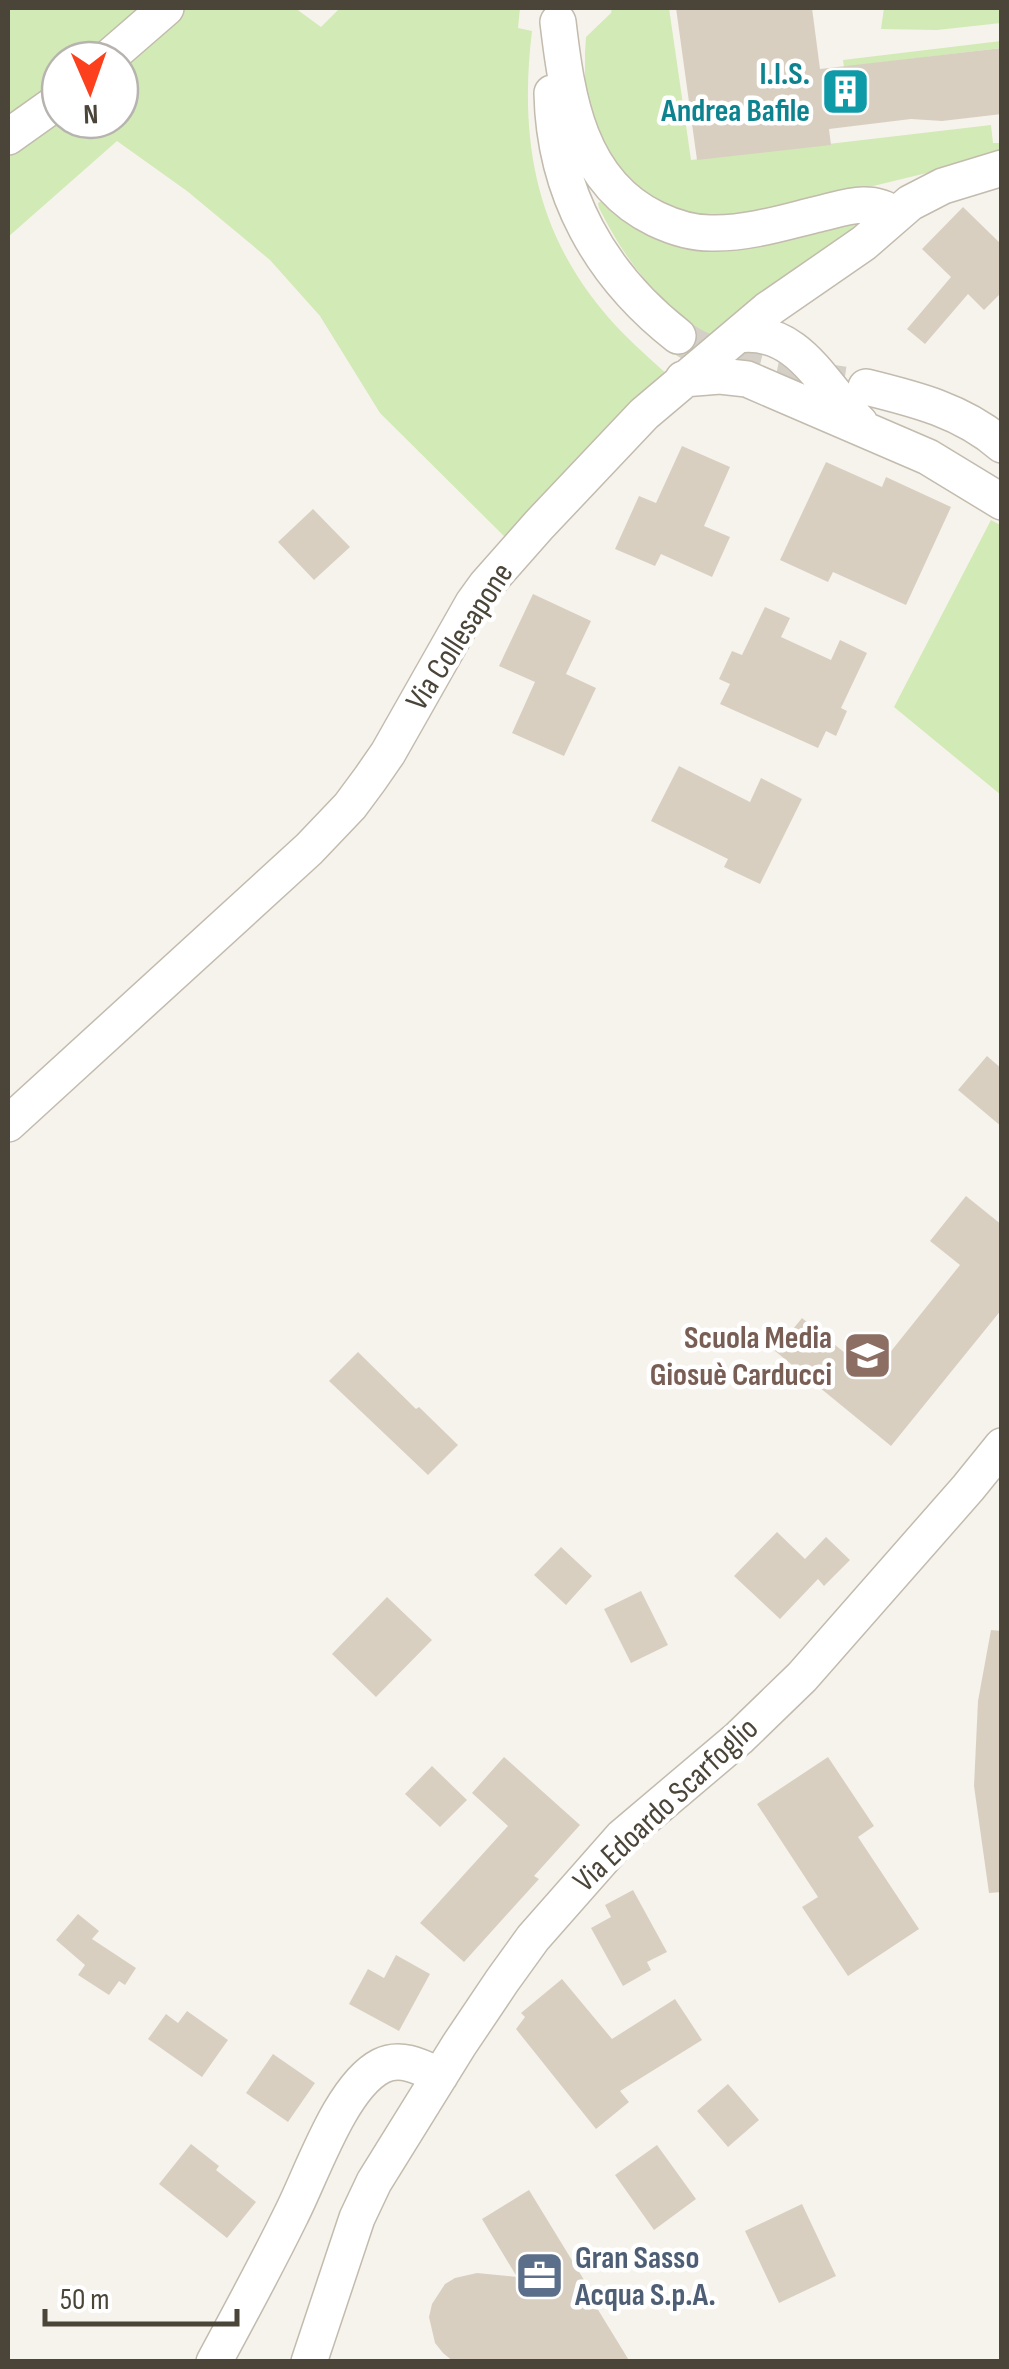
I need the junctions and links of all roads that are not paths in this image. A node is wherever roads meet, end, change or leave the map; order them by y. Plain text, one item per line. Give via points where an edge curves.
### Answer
1 (166, 8) edge
2 (559, 15) edge
3 (129, 40) edge
4 (40, 114) edge
5 (8, 137) edge
6 (1002, 168) edge
7 (895, 215) junction
8 (778, 302) junction
9 (738, 335) junction
10 (678, 336) tunnel mouth
11 (782, 341) junction
12 (683, 379) junction
13 (747, 379) junction
14 (866, 387) tunnel mouth
15 (865, 428) junction
16 (1002, 445) edge
17 (1002, 502) edge
18 (8, 1124) edge
19 (1002, 1446) edge
20 (440, 2076) junction
21 (214, 2362) edge
22 (309, 2362) edge

1 - 3 street
2 - 7 street via 570,101 584,144 618,194 649,216 714,234 863,204
2 - 10 street via 552,107 568,187 611,268
4 - 5 street
6 - 7 street, Via Collesapone via 943,186
7 - 8 street, Via Collesapone
8 - 9 street, Via Collesapone
8 - 11 street via 774,325
9 - 11 street
9 - 12 street, Via Collesapone
9 - 13 street via 737,357
11 - 15 street
12 - 13 street
12 - 18 street, Via Collesapone via 625,432 486,585 388,753 331,827
13 - 15 street
14 - 16 street via 952,412
15 - 17 street via 928,456
19 - 20 street, Via Edoardo Scarfoglio via 802,1677 622,1838 549,1918
20 - 21 street via 396,2062 376,2069 356,2089
20 - 22 street, Via Edoardo Scarfoglio via 366,2198

